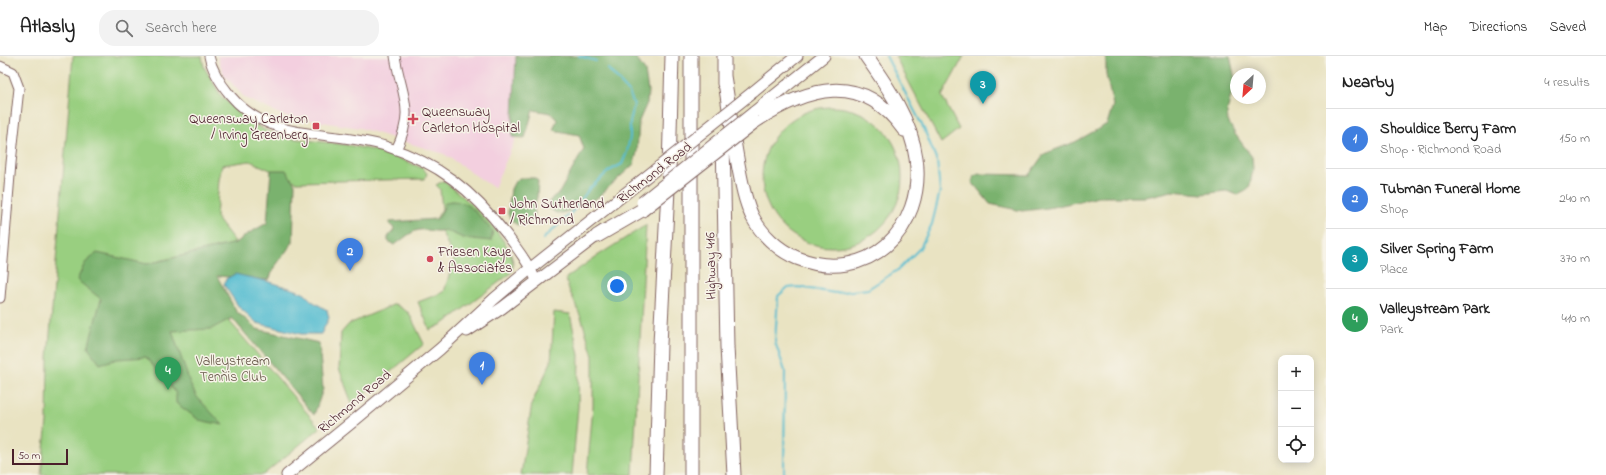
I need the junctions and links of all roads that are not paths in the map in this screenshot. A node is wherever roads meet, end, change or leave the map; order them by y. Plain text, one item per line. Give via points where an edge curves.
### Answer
1 (208, 56) edge
2 (396, 56) edge
3 (672, 56) edge
4 (691, 56) edge
5 (724, 56) edge
6 (789, 56) edge
7 (797, 56) edge
8 (824, 56) edge
9 (866, 56) edge
10 (0, 66) edge
11 (724, 76) junction
12 (764, 83) junction
13 (754, 117) junction
14 (913, 145) junction
15 (396, 150) junction
16 (597, 236) joint
17 (531, 268) junction
18 (536, 280) junction
19 (0, 298) edge
20 (660, 344) junction
21 (440, 349) junction
22 (287, 475) edge
23 (648, 475) edge
24 (656, 475) edge
25 (691, 475) edge
26 (734, 475) edge

1 - 15 street via 224,88 237,104 262,121 284,130 362,141
2 - 15 street via 407,116 402,138
3 - 20 highway
4 - 25 highway
5 - 11 highway, Highway 416
6 - 12 main road
7 - 12 main road, Richmond Road
8 - 13 main road
9 - 14 highway via 895,98
10 - 19 street via 13,72 19,88
11 - 14 highway via 743,190 750,212 770,240 802,260 822,265 851,263 872,255 890,242 906,222 915,198 917,166
11 - 26 highway, Highway 416 via 727,340
12 - 17 main road, Richmond Road, bridge
13 - 14 highway via 809,93 841,90 871,99 899,123
13 - 16 highway, bridge via 642,206
15 - 17 street via 430,164 474,197 488,210
16 - 18 main road, Richmond Road
17 - 18 street
17 - 21 main road, Richmond Road
18 - 21 main road, Richmond Road via 502,308
20 - 23 highway
20 - 24 highway
21 - 22 main road, Richmond Road

